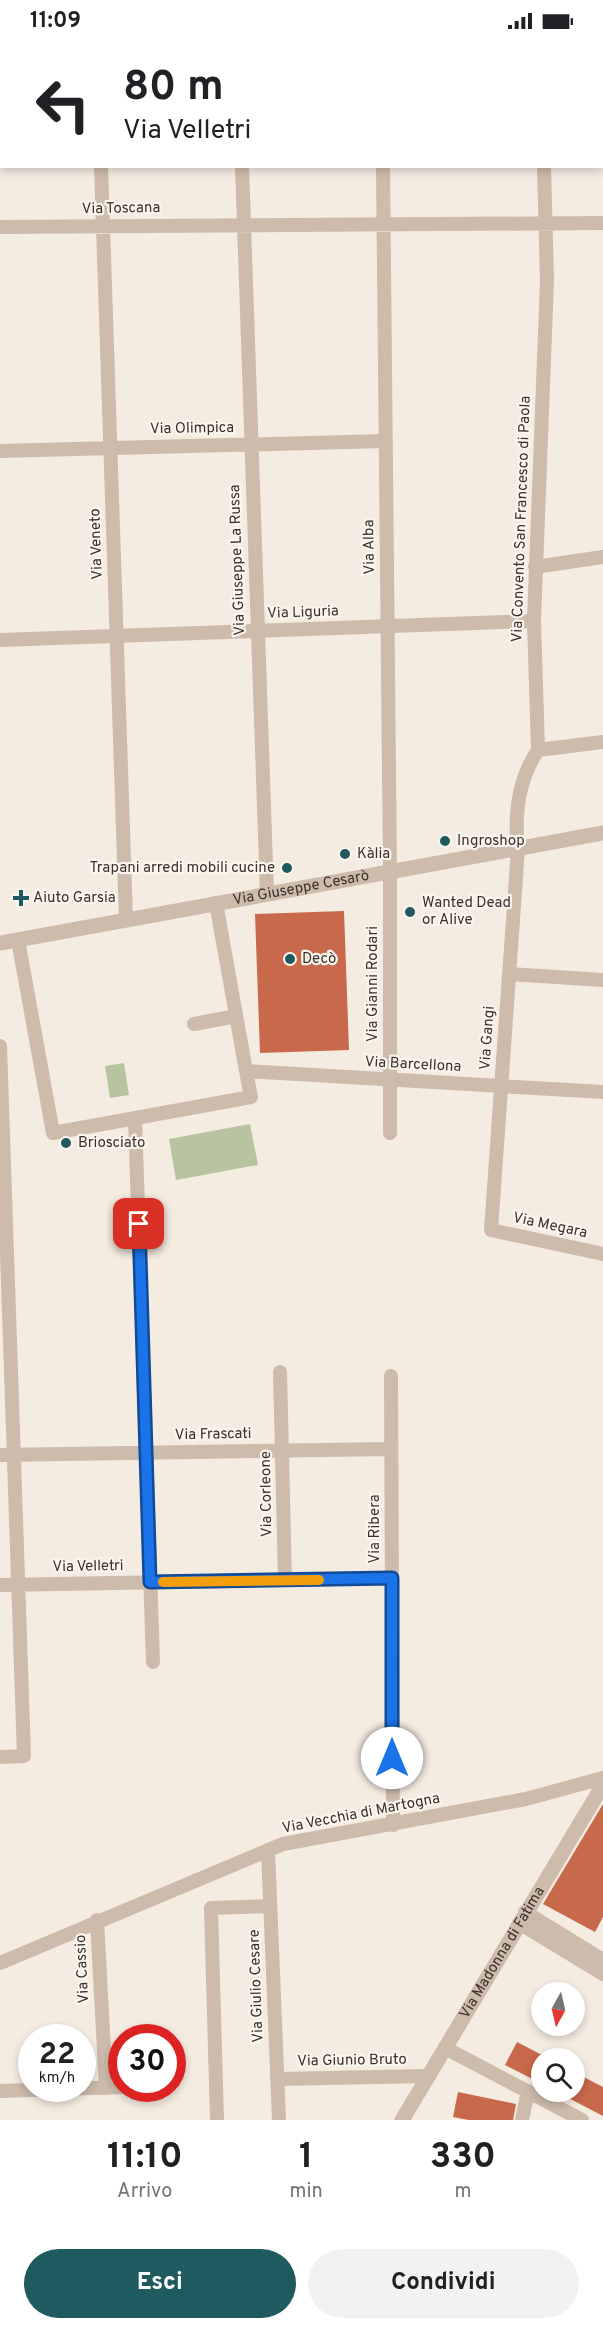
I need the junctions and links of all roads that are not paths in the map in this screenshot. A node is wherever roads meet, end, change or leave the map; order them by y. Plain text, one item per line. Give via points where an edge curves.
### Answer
1 (101, 168) edge
2 (242, 168) edge
3 (383, 168) edge
4 (544, 168) edge
5 (383, 223) junction
6 (545, 223) junction
7 (603, 223) edge
8 (242, 224) junction
9 (103, 226) junction
10 (0, 227) edge
11 (385, 441) junction
12 (250, 444) junction
13 (110, 448) junction
14 (0, 451) edge
15 (603, 557) edge
16 (535, 567) junction
17 (534, 621) junction
18 (387, 626) junction
19 (257, 631) junction
20 (117, 636) junction
21 (0, 640) edge
22 (603, 742) edge
23 (538, 750) junction
24 (603, 833) edge
25 (518, 849) junction
26 (390, 872) junction
27 (267, 894) junction
28 (216, 903) junction
29 (126, 920) junction
30 (18, 940) junction
31 (0, 943) edge
32 (509, 974) junction
33 (603, 980) edge
34 (236, 1016) junction
35 (194, 1024) dead end
36 (0, 1046) edge
37 (252, 1072) junction
38 (390, 1080) junction
39 (501, 1086) junction
40 (603, 1092) edge
41 (135, 1118) junction
42 (390, 1133) dead end
43 (491, 1230) joint
44 (603, 1254) edge
45 (280, 1372) dead end
46 (391, 1376) dead end
47 (391, 1449) junction
48 (282, 1451) junction
49 (146, 1453) junction
50 (0, 1455) edge
51 (15, 1455) junction
52 (392, 1578) junction
53 (285, 1580) junction
54 (150, 1582) junction
55 (0, 1585) edge
56 (19, 1585) junction
57 (153, 1662) dead end
58 (0, 1757) edge
59 (603, 1778) edge
60 (603, 1785) edge
61 (393, 1825) junction
62 (268, 1850) junction
63 (270, 1906) junction
64 (522, 1918) junction
65 (97, 1920) junction
66 (603, 1960) edge
67 (0, 1963) edge
68 (603, 1974) edge
69 (445, 2048) junction
70 (428, 2076) junction
71 (277, 2079) junction
72 (106, 2088) joint
73 (0, 2091) edge
74 (528, 2091) junction
75 (217, 2120) edge
76 (279, 2120) edge
77 (402, 2120) edge
78 (522, 2120) edge
79 (582, 2120) edge

1 - 9 street, Via Veneto
2 - 8 street, Via Giuseppe La Russa
3 - 5 street, Via Alba
4 - 6 street, Via Convento San Francesco di Paola
5 - 6 street, Via Toscana
5 - 8 street, Via Toscana
5 - 11 street, Via Alba
6 - 7 street, Via Toscana
6 - 16 street, Via Convento San Francesco di Paola via 547,280
8 - 9 street, Via Toscana
8 - 12 street, Via Giuseppe La Russa
9 - 10 street, Via Toscana
9 - 13 street, Via Veneto
11 - 12 street, Via Olimpica
11 - 18 street, Via Alba
12 - 13 street, Via Olimpica
12 - 19 street, Via Giuseppe La Russa
13 - 14 street, Via Olimpica
13 - 20 street, Via Veneto
15 - 16 street
16 - 17 street, Via Convento San Francesco di Paola
17 - 18 street, Via Liguria
17 - 23 street, Via Convento San Francesco di Paola
18 - 19 street, Via Liguria
18 - 26 street, Via Alba
19 - 20 street, Via Liguria
19 - 27 street, Via Giuseppe La Russa
20 - 21 street, Via Liguria
20 - 29 street, Via Veneto
22 - 23 street
23 - 25 street, Via Gangi via 525,768 514,821
24 - 25 street, Via Giuseppe Cesarò
25 - 26 street, Via Giuseppe Cesarò
25 - 32 street, Via Gangi
26 - 27 street, Via Giuseppe Cesarò
26 - 38 street, Via Gianni Rodari
27 - 28 street, Via Giuseppe Cesarò
28 - 29 street, Via Giuseppe Cesarò
28 - 34 street
29 - 30 street, Via Giuseppe Cesarò
30 - 31 street, Via Giuseppe Cesarò
30 - 41 street via 53,1133
32 - 33 street
32 - 39 street, Via Gangi
34 - 35 street
34 - 37 street
36 - 51 street
37 - 38 street, Via Barcellona
37 - 41 street via 251,1097
38 - 39 street, Via Barcellona
38 - 42 street, Via Gianni Rodari
39 - 40 street, Via Barcellona
39 - 43 street, Via Gangi
41 - 49 street
43 - 44 street, Via Megara
45 - 48 street, Via Corleone
46 - 47 street, Via Ribera
47 - 48 street, Via Frascati
47 - 52 street, Via Ribera
48 - 49 street, Via Frascati
48 - 53 street, Via Corleone
49 - 51 street, Via Frascati
49 - 54 street
50 - 51 street, Via Frascati
51 - 56 street
52 - 53 street, Via Velletri
52 - 61 street, Via Ribera
53 - 54 street, Via Velletri
54 - 56 street, Via Velletri
54 - 57 street
55 - 56 street, Via Velletri
56 - 58 street via 24,1756
59 - 61 street, Via Vecchia di Martogna
60 - 64 street, Via Madonna di Fatima
61 - 62 street, Via Vecchia di Martogna
62 - 63 street, Via Giulio Cesare
62 - 65 street, Via Vecchia di Martogna
63 - 71 street, Via Giulio Cesare
63 - 75 street via 211,1908
64 - 66 street
64 - 68 street
64 - 69 street, Via Madonna di Fatima
65 - 67 street, Via Vecchia di Martogna
65 - 72 street, Via Cassio
69 - 70 street, Via Madonna di Fatima
69 - 74 street
70 - 71 street, Via Giunio Bruto
70 - 77 street, Via Madonna di Fatima
71 - 76 street, Via Giulio Cesare
72 - 73 street
74 - 78 street
74 - 79 street

